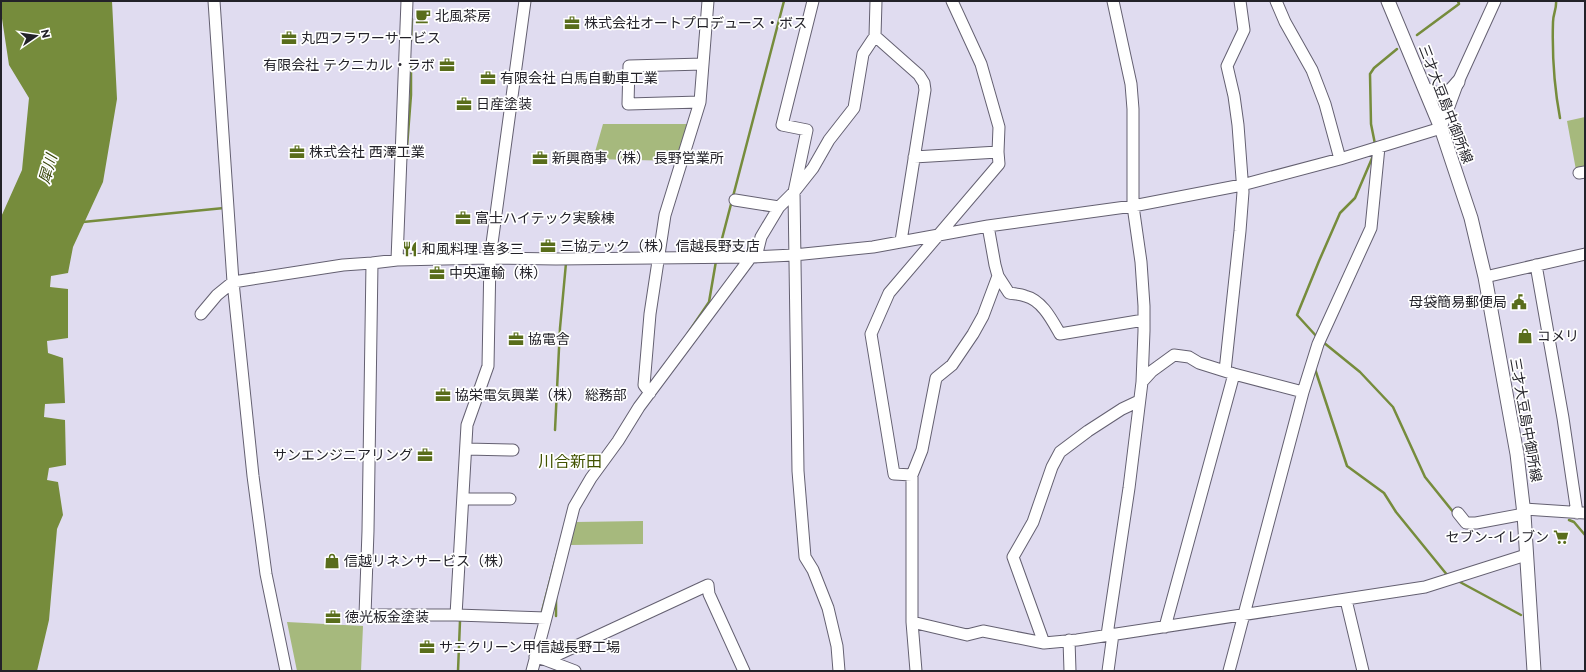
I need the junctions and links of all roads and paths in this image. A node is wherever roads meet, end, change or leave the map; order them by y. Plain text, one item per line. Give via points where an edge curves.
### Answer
1 (214, 1) edge
2 (407, 1) edge
3 (525, 1) edge
4 (708, 1) edge
5 (813, 1) edge
6 (876, 1) edge
7 (952, 1) edge
8 (1113, 1) edge
9 (1240, 1) edge
10 (1276, 1) edge
11 (1388, 1) edge
12 (1495, 1) edge
13 (875, 36) junction
14 (703, 64) junction
15 (1458, 82) junction
16 (1425, 89) junction
17 (700, 102) junction
18 (1441, 128) junction
19 (1379, 147) junction
20 (998, 152) junction
21 (914, 157) junction
22 (1340, 159) junction
23 (1242, 185) junction
24 (794, 192) junction
25 (735, 200) dead end
26 (1133, 206) junction
27 (780, 207) junction
28 (988, 226) junction
29 (940, 234) junction
30 (901, 241) junction
31 (1585, 254) edge
32 (794, 255) junction
33 (753, 257) junction
34 (490, 258) junction
35 (659, 258) junction
36 (397, 260) junction
37 (372, 262) junction
38 (1536, 265) junction
39 (998, 276) junction
40 (1485, 277) junction
41 (233, 282) junction
42 (201, 314) dead end
43 (1144, 320) junction
44 (1230, 373) junction
45 (1142, 382) junction
46 (1303, 392) junction
47 (650, 393) junction
48 (1139, 401) junction
49 (466, 448) junction
50 (513, 450) dead end
51 (912, 475) junction
52 (463, 499) junction
53 (507, 499) dead end
54 (1524, 512) junction
55 (1581, 513) edge
56 (1461, 516) dead end
57 (1526, 554) junction
58 (1346, 600) junction
59 (456, 615) junction
60 (1244, 615) junction
61 (546, 618) junction
62 (912, 622) junction
63 (1165, 626) junction
64 (1110, 635) junction
65 (1070, 640) junction
66 (1044, 643) junction
67 (536, 664) edge
68 (286, 671) edge
69 (575, 671) edge
70 (744, 671) edge
71 (839, 671) edge
72 (916, 671) edge
73 (1070, 671) edge
74 (1108, 671) edge
75 (1229, 671) edge
76 (1363, 671) edge
77 (1534, 671) edge

1 - 41 street
2 - 36 street
3 - 34 street
4 - 14 street
5 - 24 street via 782,125 807,130
6 - 13 street
7 - 20 street via 981,64 999,127
8 - 26 street via 1131,84
9 - 23 street via 1244,30 1227,66 1238,125
10 - 22 street via 1312,70 1325,104
11 - 16 main road, 三才大豆島中御所線
12 - 15 street
13 - 21 street via 919,75 924,83
13 - 24 street via 863,54 854,108
14 - 17 street
14 - 17 street via 629,66 628,104
15 - 16 main road via 1449,93 1434,93
15 - 18 street
16 - 18 main road, 三才大豆島中御所線
17 - 35 street via 666,215
18 - 19 street
18 - 40 main road, 三才大豆島中御所線 via 1471,218
19 - 22 street
19 - 46 street via 1371,228 1319,341
20 - 21 street
20 - 29 street via 1000,164
21 - 30 street
22 - 23 street
23 - 26 street
23 - 44 street
24 - 27 street
24 - 32 street
25 - 27 street
26 - 28 street
26 - 43 street via 1141,262
27 - 33 street via 761,237
28 - 29 street
28 - 39 street
29 - 30 street
29 - 51 street via 889,293 871,334 894,474
30 - 32 street via 838,252
31 - 38 street
32 - 33 street
32 - 71 street via 798,471 805,557 828,608 837,646
33 - 35 street
33 - 47 street
34 - 35 street
34 - 36 street
34 - 49 street via 488,366 467,425
35 - 47 street via 650,314 644,385
36 - 37 street
37 - 41 street
37 - 59 street via 365,615
38 - 40 street
38 - 55 street
39 - 43 street via 1009,293 1026,296 1049,314 1060,334
39 - 51 street via 983,316 973,334 952,365 936,378 922,450
40 - 54 main road, 三才大豆島中御所線 via 1517,454
41 - 42 street via 217,295
41 - 68 street via 266,574
43 - 45 street
44 - 45 street via 1189,357 1174,355
44 - 46 street
44 - 63 street
45 - 48 street
46 - 60 street
47 - 61 street via 574,507
48 - 64 street
48 - 66 street via 1122,409 1060,452 1052,467 1033,522 1013,558
49 - 50 street
49 - 52 street
51 - 62 street
52 - 53 street
52 - 59 street
54 - 55 street
54 - 56 street via 1476,523 1466,523
54 - 57 main road, 三才大豆島中御所線
57 - 58 street via 1425,587
57 - 77 main road, 三才大豆島中御所線
58 - 60 street
58 - 76 street
59 - 61 street
60 - 63 street
60 - 75 street
61 - 67 street
62 - 66 street via 967,635 983,631
62 - 72 street
63 - 64 street
64 - 65 street
64 - 74 street
65 - 66 street
65 - 73 street
67 - 69 street
67 - 70 street via 708,586 709,594

